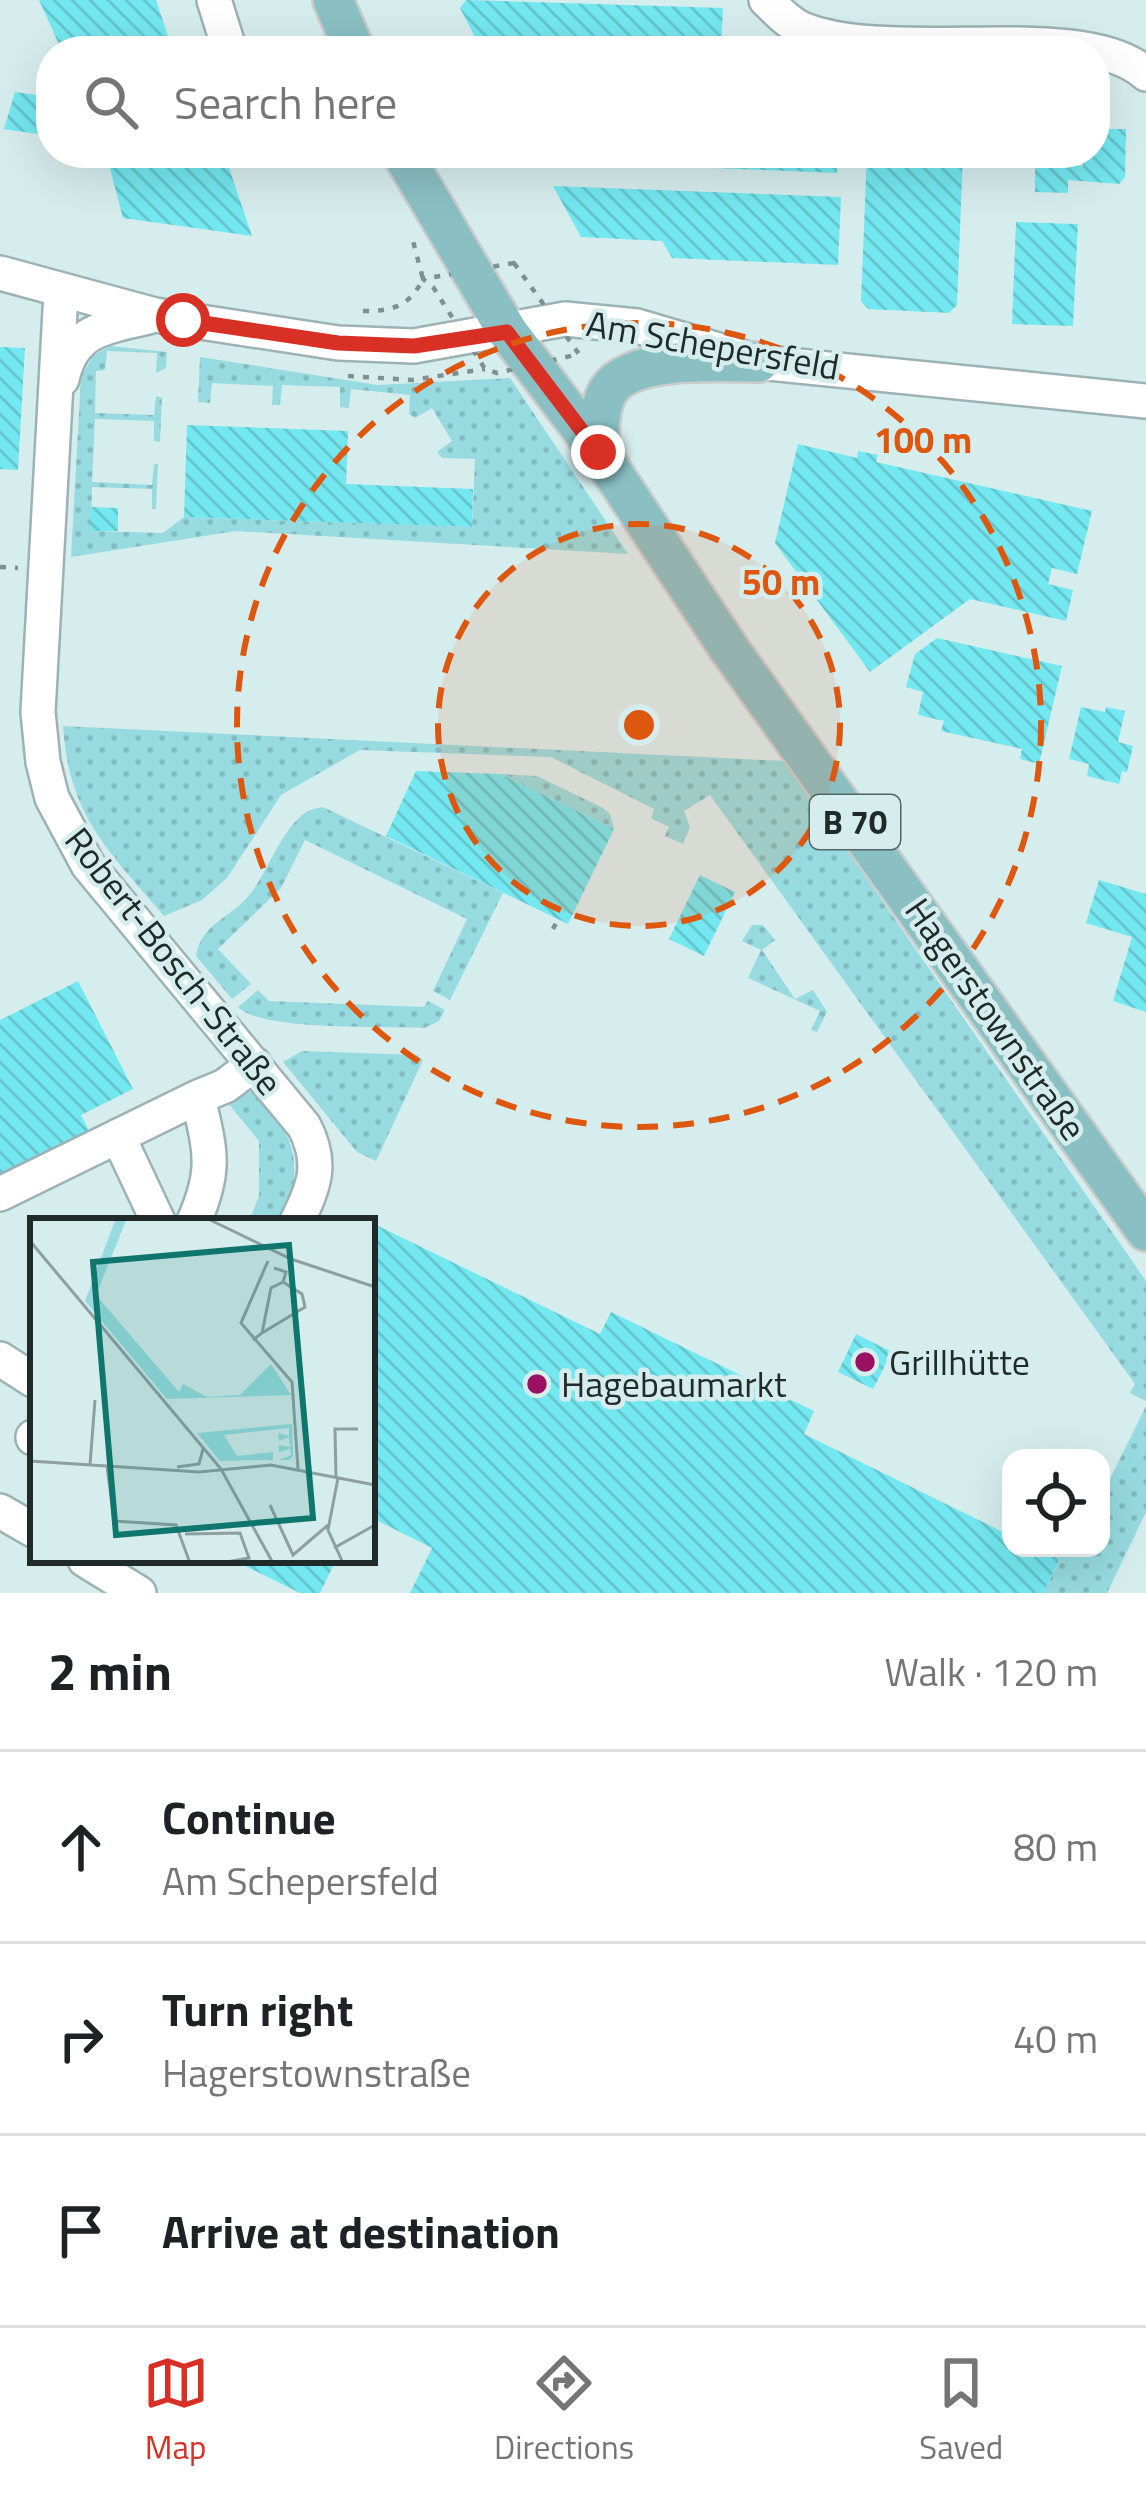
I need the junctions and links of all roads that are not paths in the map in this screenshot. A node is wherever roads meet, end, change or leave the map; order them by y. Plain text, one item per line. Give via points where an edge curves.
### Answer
1 (214, 0) edge
2 (333, 0) edge
3 (766, 0) edge
4 (225, 36) edge
5 (349, 36) edge
6 (826, 36) edge
7 (1110, 54) edge
8 (1146, 74) edge
9 (411, 168) edge
10 (0, 273) edge
11 (61, 292) junction
12 (155, 315) junction
13 (507, 332) junction
14 (759, 362) junction
15 (1146, 401) edge
16 (56, 404) junction
17 (598, 452) junction
18 (254, 1064) junction
19 (198, 1097) junction
20 (118, 1136) junction
21 (0, 1194) edge
22 (157, 1218) edge
23 (195, 1218) edge
24 (299, 1218) edge
25 (1146, 1231) edge
26 (0, 1359) edge
27 (30, 1378) edge
28 (0, 1511) edge
29 (30, 1528) edge
30 (90, 1563) edge
31 (139, 1593) edge

1 - 4 street
2 - 5 main road
3 - 6 street via 797,27
7 - 8 street
9 - 13 main road, Hagerstownstraße / B 70
10 - 11 street, Am Schepersfeld
11 - 12 street, Am Schepersfeld
11 - 16 street, Robert-Bosch-Straße
12 - 13 street, Am Schepersfeld via 338,343 414,346
12 - 16 street, Robert-Bosch-Straße via 79,342
13 - 14 street, Am Schepersfeld via 565,319 637,326
13 - 17 main road, Hagerstownstraße / B 70
14 - 15 street, Am Schepersfeld
14 - 17 main road via 631,371 607,390
16 - 18 street, Robert-Bosch-Straße via 38,712 52,798 88,865
17 - 25 main road, Hagerstownstraße / B 70
18 - 19 street
18 - 24 street, Robert-Bosch-Straße via 313,1143 314,1188
19 - 20 street
19 - 23 street via 210,1183
20 - 21 street
20 - 22 street
26 - 27 street
28 - 29 street
30 - 31 street

